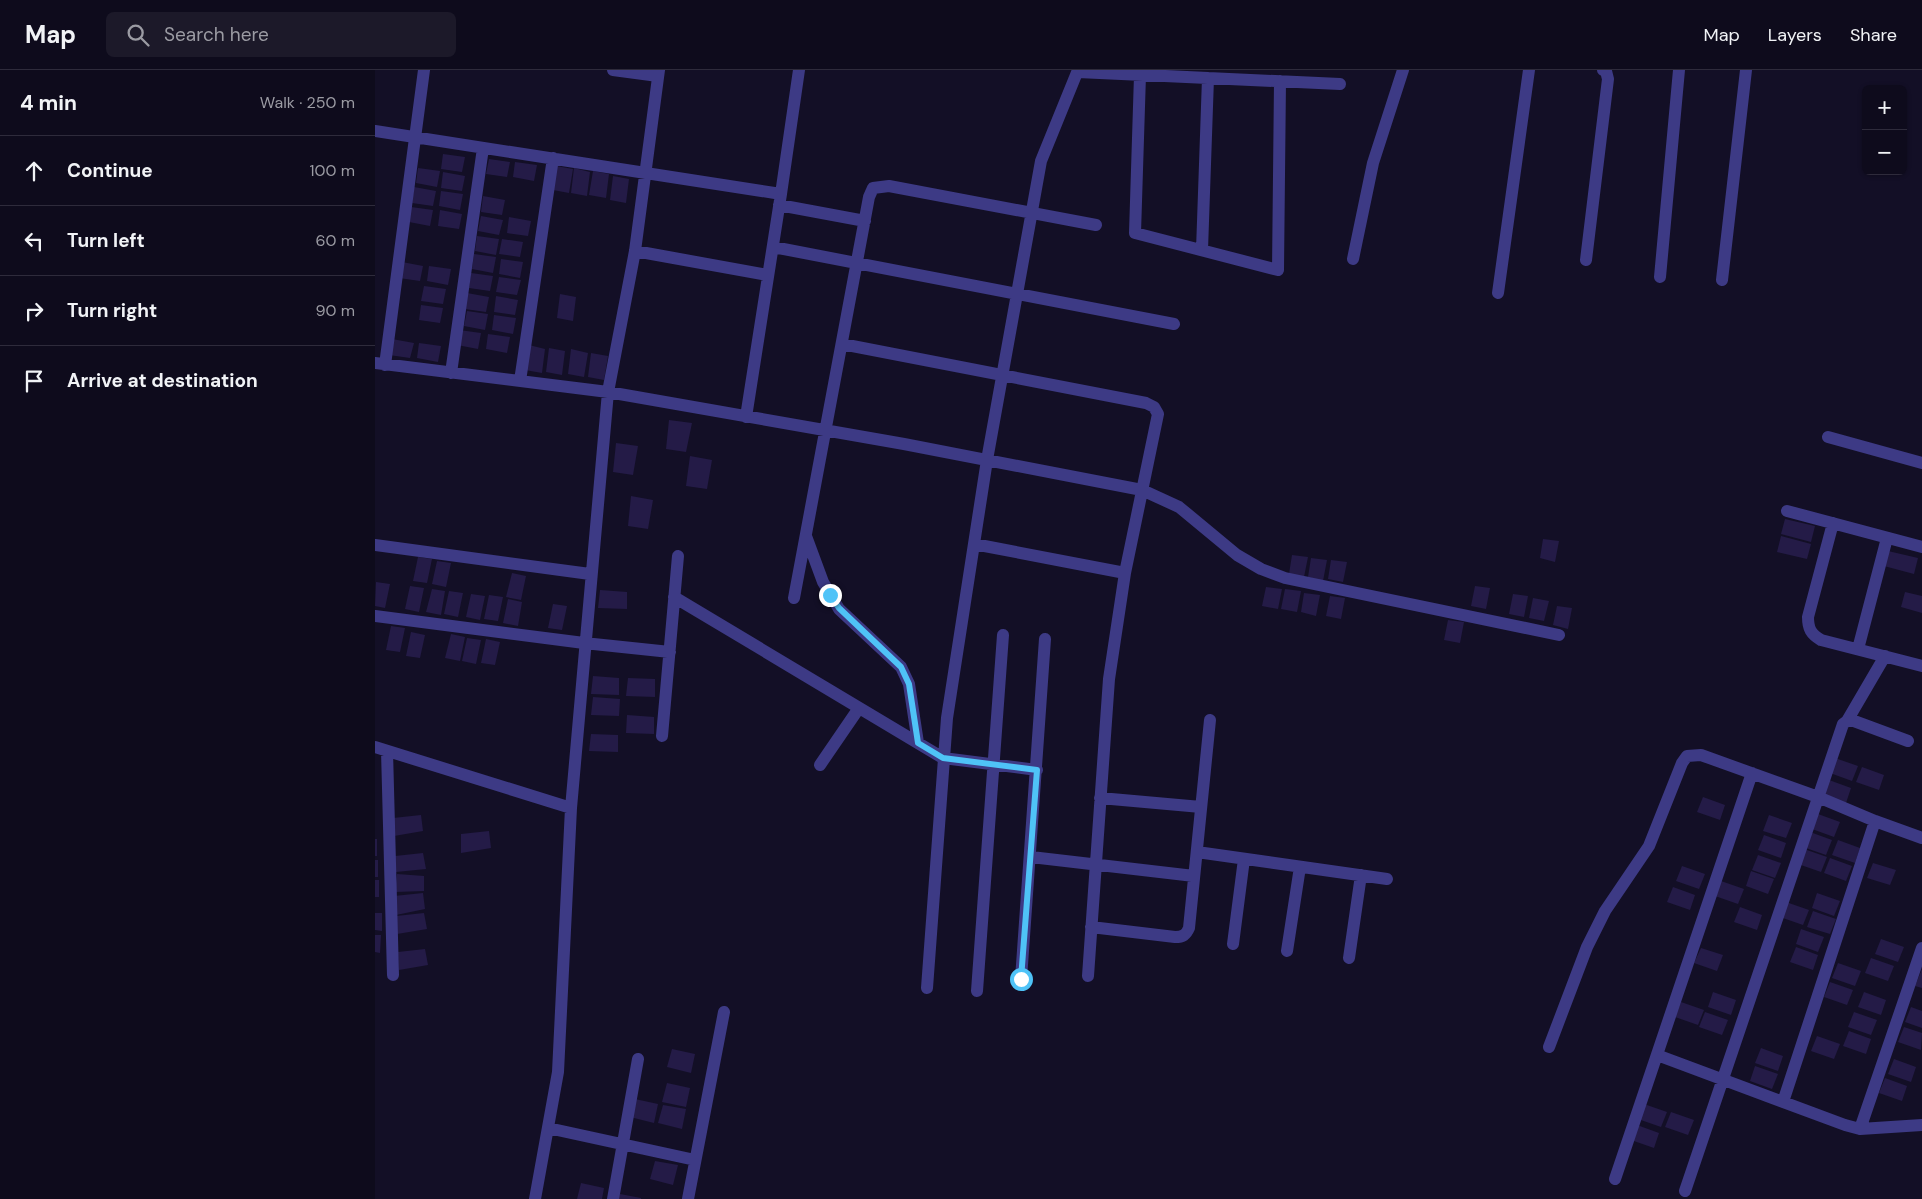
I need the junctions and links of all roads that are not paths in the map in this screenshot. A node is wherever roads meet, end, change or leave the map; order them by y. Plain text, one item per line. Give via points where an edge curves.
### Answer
1 (424, 70) edge
2 (613, 70) edge
3 (799, 70) edge
4 (1403, 70) edge
5 (1529, 70) edge
6 (1603, 70) edge
7 (1679, 70) edge
8 (1746, 70) edge
9 (1078, 71) edge
10 (658, 73) edge
11 (1140, 75) junction
12 (1208, 78) junction
13 (1280, 82) junction
14 (1340, 84) dead end
15 (375, 131) edge
16 (415, 137) junction
17 (483, 148) junction
18 (553, 158) junction
19 (646, 173) junction
20 (780, 199) junction
21 (1032, 212) junction
22 (865, 221) junction
23 (1096, 224) dead end
24 (773, 247) junction
25 (1202, 250) junction
26 (635, 251) junction
27 (1353, 259) dead end
28 (1586, 260) dead end
29 (857, 263) junction
30 (768, 275) junction
31 (1660, 277) dead end
32 (1722, 280) dead end
33 (1498, 293) dead end
34 (1017, 294) junction
35 (1173, 324) dead end
36 (842, 344) junction
37 (380, 364) edge
38 (451, 373) junction
39 (1003, 375) junction
40 (520, 381) junction
41 (608, 392) junction
42 (746, 416) junction
43 (825, 430) junction
44 (1828, 437) dead end
45 (987, 460) junction
46 (1922, 463) edge
47 (1142, 490) junction
48 (1787, 511) dead end
49 (1833, 523) junction
50 (805, 536) junction
51 (1887, 538) junction
52 (974, 544) junction
53 (375, 545) edge
54 (1922, 547) edge
55 (678, 556) dead end
56 (1125, 572) junction
57 (591, 574) junction
58 (674, 597) junction
59 (794, 598) dead end
60 (375, 616) edge
61 (1003, 634) dead end
62 (1559, 635) dead end
63 (1045, 639) dead end
64 (584, 643) junction
65 (1858, 649) junction
66 (670, 652) junction
67 (1885, 656) junction
68 (1922, 666) edge
69 (859, 708) junction
70 (1210, 720) dead end
71 (1847, 721) junction
72 (662, 736) dead end
73 (1908, 741) dead end
74 (918, 743) junction
75 (381, 749) edge
76 (943, 758) junction
77 (820, 765) dead end
78 (993, 765) junction
79 (1037, 770) junction
80 (1752, 773) junction
81 (1818, 797) junction
82 (1099, 798) junction
83 (1201, 807) junction
84 (571, 808) junction
85 (1875, 821) junction
86 (1922, 838) edge
87 (1197, 852) junction
88 (1031, 857) junction
89 (1245, 859) junction
90 (1095, 865) junction
91 (1300, 867) junction
92 (1361, 875) junction
93 (1194, 876) junction
94 (1387, 879) dead end
95 (1091, 927) junction
96 (1233, 944) dead end
97 (1922, 948) edge
98 (1287, 951) dead end
99 (1349, 958) dead end
100 (393, 975) dead end
101 (1088, 976) dead end
102 (1021, 979) dead end
103 (927, 988) dead end
104 (977, 991) dead end
105 (724, 1012) dead end
106 (1549, 1047) dead end
107 (1657, 1055) junction
108 (638, 1060) dead end
109 (1722, 1080) junction
110 (1783, 1102) junction
111 (1922, 1125) edge
112 (548, 1128) junction
113 (1860, 1128) junction
114 (622, 1144) junction
115 (695, 1160) junction
116 (1615, 1178) dead end
117 (1685, 1191) dead end
118 (535, 1199) edge
119 (613, 1199) edge
120 (688, 1199) edge

1 - 16 street
2 - 10 street
3 - 20 street
4 - 27 street via 1373,163
5 - 33 street
6 - 28 street via 1608,79
7 - 31 street
8 - 32 street
9 - 11 street
9 - 21 street via 1041,161
10 - 19 street
11 - 12 street
11 - 25 street via 1135,233
12 - 13 street
12 - 25 street
13 - 14 street
13 - 25 street via 1278,270
15 - 16 street
16 - 17 street
16 - 37 street
17 - 18 street
17 - 38 street
18 - 19 street
18 - 40 street
19 - 20 street
19 - 26 street
20 - 22 street
20 - 24 street
21 - 22 street via 879,186 873,188 869,197
21 - 23 street
21 - 34 street
22 - 29 street
24 - 29 street
24 - 30 street
26 - 30 street
26 - 41 street
29 - 34 street
29 - 36 street
30 - 42 street
34 - 35 street
34 - 39 street
36 - 39 street
36 - 43 street
37 - 38 street
38 - 40 street
39 - 45 street
39 - 47 street via 1154,407 1158,423
40 - 41 street
41 - 42 street
41 - 57 street
42 - 43 street
43 - 45 street
43 - 50 street
44 - 46 street
45 - 47 street
45 - 52 street
47 - 56 street
47 - 62 street via 1179,507 1237,554 1261,569 1285,578
48 - 49 street
49 - 51 street
49 - 65 street via 1808,627 1821,640
50 - 59 street
50 - 74 street via 823,582 839,608 901,667 909,684
51 - 54 street
51 - 65 street
52 - 56 street
52 - 76 street
53 - 57 street
55 - 58 street
56 - 82 street via 1106,705
57 - 64 street
58 - 66 street
58 - 69 street
60 - 64 street
61 - 78 street
63 - 79 street
64 - 66 street
64 - 84 street
65 - 67 street
66 - 72 street
67 - 68 street
67 - 71 street
69 - 74 street
69 - 77 street
70 - 83 street
71 - 73 street
71 - 81 street via 1841,729
74 - 76 street
75 - 84 street
75 - 100 street
76 - 78 street
76 - 103 street
78 - 79 street
78 - 104 street
79 - 88 street
80 - 81 street
80 - 106 street via 1701,755 1687,756 1649,846 1605,911 1587,947
80 - 107 street
81 - 85 street
81 - 109 street
82 - 83 street
82 - 90 street
83 - 87 street
84 - 112 street via 557,1072
85 - 86 street
85 - 110 street
87 - 89 street
87 - 93 street
88 - 90 street
88 - 102 street
89 - 91 street
89 - 96 street
90 - 93 street
90 - 95 street
91 - 92 street
91 - 98 street
92 - 94 street
92 - 99 street
93 - 95 street via 1189,928 1182,937
95 - 101 street
97 - 113 street
105 - 115 street
107 - 109 street
107 - 116 street
108 - 114 street
109 - 110 street
109 - 117 street
110 - 113 street
111 - 113 street
112 - 114 street
112 - 118 street
114 - 115 street
114 - 119 street
115 - 120 street

